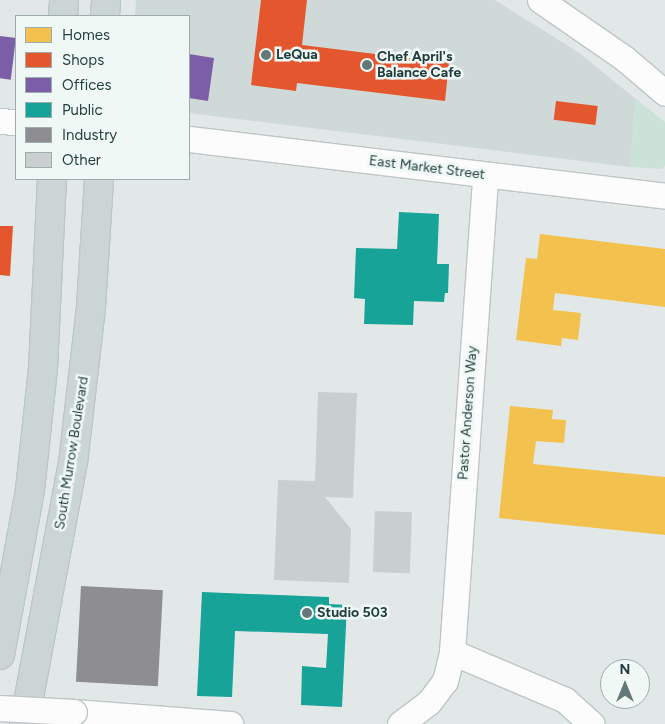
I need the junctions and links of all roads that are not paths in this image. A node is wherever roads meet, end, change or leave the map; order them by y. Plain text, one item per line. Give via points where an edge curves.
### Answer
1 (64, 0) edge
2 (106, 0) edge
3 (540, 0) edge
4 (63, 15) edge
5 (105, 15) edge
6 (665, 92) edge
7 (0, 120) edge
8 (15, 122) edge
9 (190, 139) edge
10 (485, 174) junction
11 (52, 180) edge
12 (99, 180) edge
13 (663, 195) edge
14 (452, 652) junction
15 (0, 655) edge
16 (0, 708) edge
17 (24, 724) edge
18 (231, 724) edge
19 (400, 724) edge
20 (592, 724) edge

1 - 4 main road
2 - 5 main road
3 - 6 street via 624,58
7 - 8 street
9 - 10 street, East Market Street
10 - 13 street, East Market Street
10 - 14 street, Pastor Anderson Way
11 - 15 main road via 43,369 30,490
12 - 17 main road, South Murrow Boulevard via 91,306 75,454
14 - 19 street, Pastor Anderson Way via 445,680 429,702
14 - 20 street via 565,700
16 - 18 street, bridge

